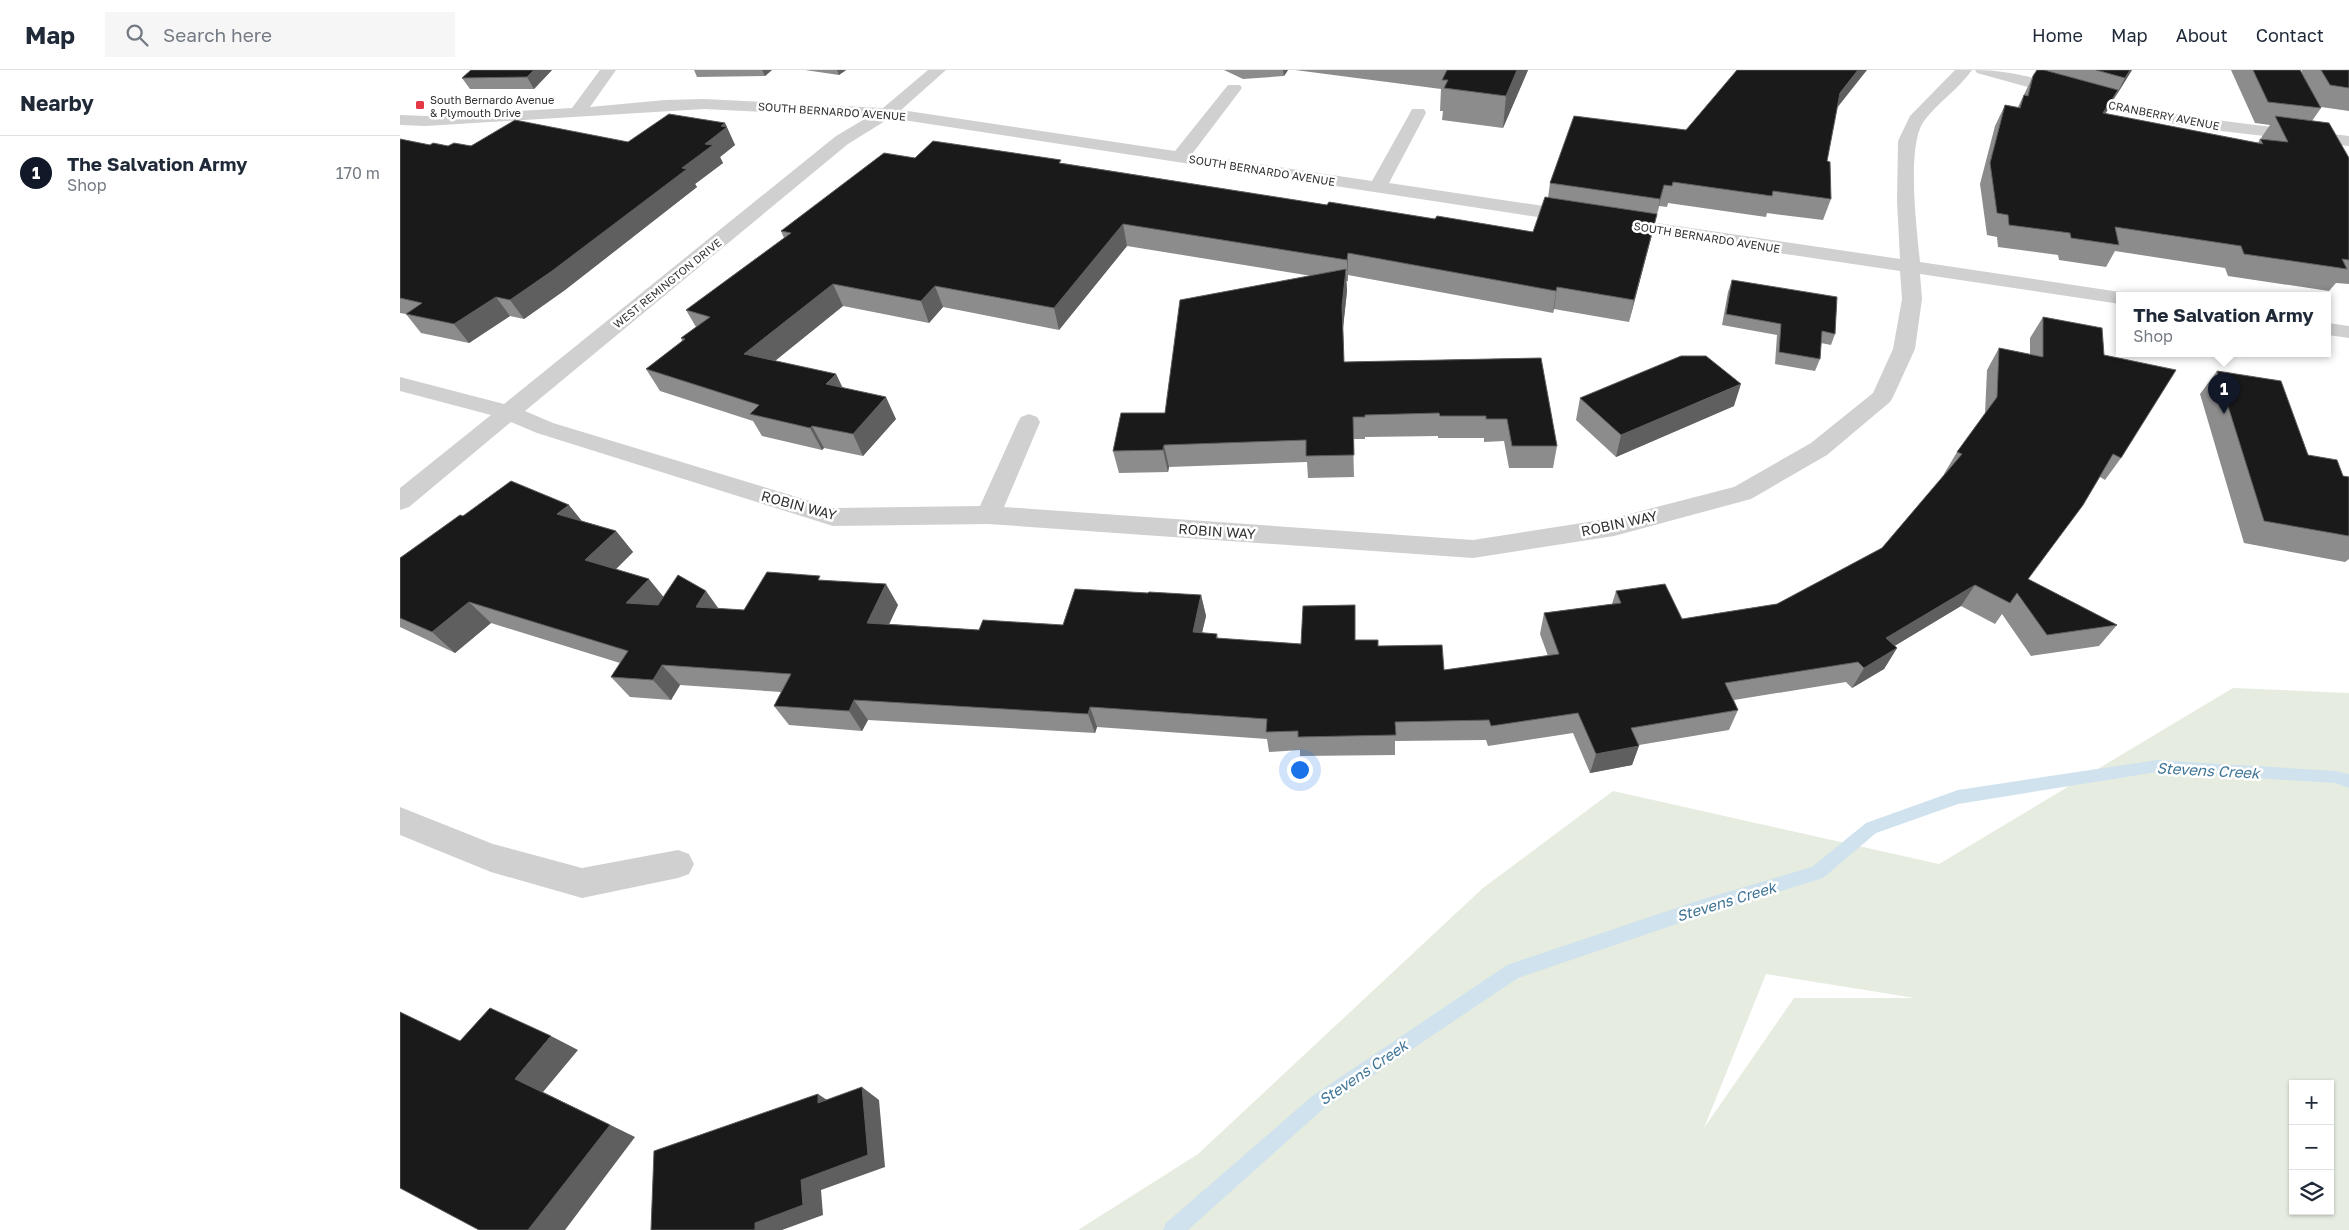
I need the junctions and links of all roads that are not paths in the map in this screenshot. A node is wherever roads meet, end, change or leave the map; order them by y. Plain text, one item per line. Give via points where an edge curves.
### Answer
1 (608, 70) edge
2 (938, 70) edge
3 (1964, 70) edge
4 (1983, 70) edge
5 (1234, 88) dead end
6 (577, 113) junction
7 (887, 113) junction
8 (1418, 113) dead end
9 (400, 120) edge
10 (2349, 141) edge
11 (1180, 157) junction
12 (1378, 187) junction
13 (1910, 267) junction
14 (2116, 297) edge
15 (2331, 329) edge
16 (2349, 332) edge
17 (400, 384) edge
18 (508, 412) junction
19 (1029, 422) dead end
20 (400, 501) edge
21 (988, 515) junction
22 (400, 821) edge
23 (678, 864) dead end

1 - 6 street
2 - 7 street, WEST REMINGTON DRIVE
3 - 13 street, ROBIN WAY via 1916,120 1908,141 1906,201
4 - 10 street, CRANBERRY AVENUE via 2131,110 2195,123
5 - 11 street
6 - 7 street, SOUTH BERNARDO AVENUE via 704,104
6 - 9 street, SOUTH BERNARDO AVENUE
7 - 11 street, SOUTH BERNARDO AVENUE
7 - 18 street, WEST REMINGTON DRIVE via 842,140
8 - 12 street
11 - 12 street, SOUTH BERNARDO AVENUE
12 - 13 street, SOUTH BERNARDO AVENUE
13 - 14 street, SOUTH BERNARDO AVENUE
13 - 21 street, ROBIN WAY via 1912,299 1904,349 1882,397 1819,449 1733,496 1614,527 1473,549
15 - 16 street
17 - 18 street, ROBIN WAY
18 - 20 street, WEST REMINGTON DRIVE
18 - 21 street, ROBIN WAY via 545,428 833,517
19 - 21 street
22 - 23 street via 491,858 582,883

